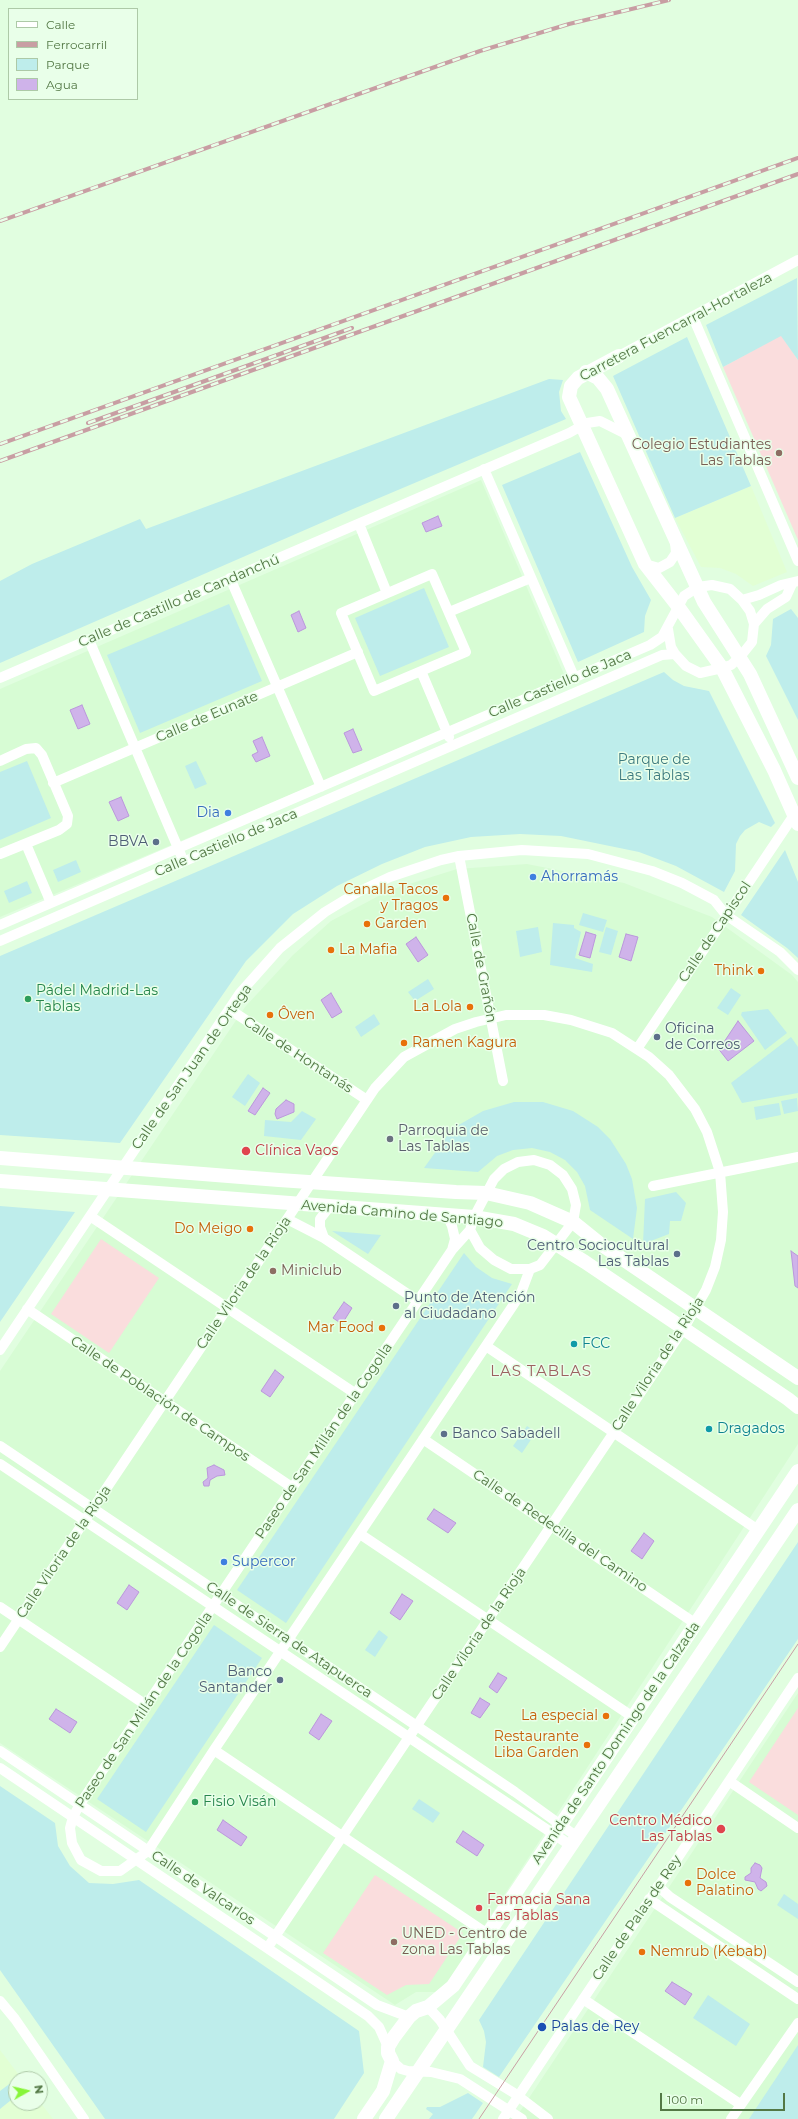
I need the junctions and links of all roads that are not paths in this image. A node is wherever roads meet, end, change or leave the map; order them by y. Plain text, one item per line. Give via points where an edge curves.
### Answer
1 (797, 263) edge
2 (693, 317) junction
3 (619, 356) junction
4 (586, 372) junction
5 (607, 389) junction
6 (582, 426) junction
7 (628, 435) junction
8 (484, 469) junction
9 (359, 524) junction
10 (675, 540) junction
11 (798, 561) edge
12 (645, 564) junction
13 (230, 578) junction
14 (531, 578) junction
15 (796, 585) edge
16 (698, 587) junction
17 (388, 593) junction
18 (742, 600) junction
19 (677, 604) junction
20 (449, 612) junction
21 (754, 624) junction
22 (668, 628) junction
23 (89, 640) junction
24 (358, 652) junction
25 (676, 654) junction
26 (740, 657) junction
27 (722, 668) junction
28 (421, 671) junction
29 (0, 678) edge
30 (575, 679) junction
31 (278, 686) junction
32 (448, 732) junction
33 (452, 746) junction
34 (135, 748) junction
35 (0, 761) edge
36 (798, 778) edge
37 (53, 783) junction
38 (321, 787) junction
39 (796, 820) edge
40 (26, 844) junction
41 (178, 849) junction
42 (0, 854) edge
43 (459, 856) junction
44 (183, 861) junction
45 (51, 903) junction
46 (726, 915) junction
47 (0, 925) edge
48 (0, 941) edge
49 (798, 970) edge
50 (229, 1009) junction
51 (491, 1018) junction
52 (637, 1049) junction
53 (503, 1081) dead end
54 (367, 1100) junction
55 (798, 1157) edge
56 (0, 1158) edge
57 (122, 1167) junction
58 (720, 1172) junction
59 (0, 1182) edge
60 (313, 1182) junction
61 (653, 1186) dead end
62 (107, 1190) junction
63 (486, 1193) junction
64 (297, 1204) junction
65 (330, 1206) junction
66 (446, 1215) junction
67 (90, 1216) junction
68 (287, 1219) junction
69 (573, 1222) junction
70 (472, 1223) junction
71 (324, 1238) junction
72 (557, 1245) junction
73 (452, 1250) junction
74 (530, 1269) junction
75 (418, 1301) junction
76 (696, 1308) junction
77 (28, 1309) junction
78 (227, 1309) junction
79 (684, 1328) junction
80 (486, 1346) junction
81 (0, 1350) edge
82 (798, 1378) edge
83 (356, 1394) junction
84 (164, 1402) junction
85 (798, 1408) edge
86 (614, 1432) junction
87 (423, 1439) junction
88 (0, 1446) edge
89 (0, 1464) edge
90 (798, 1472) edge
91 (293, 1488) junction
92 (93, 1510) junction
93 (798, 1510) edge
94 (85, 1521) junction
95 (551, 1526) junction
96 (758, 1530) junction
97 (360, 1534) junction
98 (221, 1595) junction
99 (213, 1606) junction
100 (0, 1607) edge
101 (488, 1619) junction
102 (18, 1620) junction
103 (696, 1624) junction
104 (289, 1640) junction
105 (0, 1646) edge
106 (281, 1652) junction
107 (798, 1678) edge
108 (795, 1689) edge
109 (146, 1705) junction
110 (633, 1717) junction
111 (417, 1726) junction
112 (409, 1737) junction
113 (214, 1750) junction
114 (0, 1751) edge
115 (0, 1768) edge
116 (729, 1781) junction
117 (80, 1804) junction
118 (73, 1817) junction
119 (798, 1828) edge
120 (558, 1830) junction
121 (342, 1837) junction
122 (573, 1840) junction
123 (148, 1851) junction
124 (137, 1860) junction
125 (658, 1886) junction
126 (649, 1899) junction
127 (489, 1935) junction
128 (276, 1936) junction
129 (268, 1948) junction
130 (798, 1982) edge
131 (583, 1999) junction
132 (798, 1999) edge
133 (0, 2001) edge
134 (428, 2007) junction
135 (409, 2017) junction
136 (798, 2023) edge
137 (446, 2032) junction
138 (388, 2046) junction
139 (392, 2061) junction
140 (418, 2071) junction
141 (517, 2096) junction
142 (740, 2104) junction
143 (508, 2110) junction
144 (84, 2119) edge
145 (364, 2119) edge
146 (386, 2119) edge
147 (503, 2119) edge
148 (522, 2119) edge
149 (548, 2119) edge
150 (731, 2119) edge

1 - 2 street, Carretera Fuencarral-Hortaleza
2 - 3 street, Carretera Fuencarral-Hortaleza
2 - 11 street
3 - 4 street, Carretera Fuencarral-Hortaleza
3 - 5 street via 607,373
4 - 5 street via 598,378
4 - 6 street, Carretera Fuencarral-Hortaleza via 571,386 569,397
5 - 7 street
6 - 7 street via 600,421
6 - 8 street, Calle de Castillo de Candanchú
6 - 12 street
7 - 10 street
8 - 9 street, Calle de Castillo de Candanchú
8 - 14 street
9 - 13 street, Calle de Castillo de Candanchú
9 - 17 street
10 - 12 street via 676,553 670,562 659,568
10 - 16 street
12 - 19 street
13 - 23 street, Calle de Castillo de Candanchú
13 - 31 street
14 - 20 street
14 - 30 street
15 - 18 street via 781,585
15 - 21 street via 786,597 767,609
16 - 18 street via 721,586 730,589
16 - 19 street, Calle Castiello de Jaca
16 - 26 street via 704,602
17 - 20 street via 432,574
17 - 24 street via 341,613
18 - 21 street via 750,611
19 - 22 street, Calle Castiello de Jaca
19 - 27 street
20 - 28 street via 466,652
21 - 26 street via 752,642
22 - 25 street via 671,647
22 - 30 street, Calle Castiello de Jaca via 662,637 650,645
23 - 29 street, Calle de Castillo de Candanchú
23 - 34 street
24 - 28 street via 374,691
24 - 31 street, Calle de Eunate
25 - 27 street via 686,666 700,673
25 - 33 street, Calle Castiello de Jaca via 662,655
26 - 27 street via 731,665
26 - 36 street
27 - 39 street via 771,763
28 - 32 street
30 - 32 street, Calle Castiello de Jaca
31 - 34 street, Calle de Eunate
31 - 38 street
32 - 33 street
32 - 38 street, Calle Castiello de Jaca
33 - 44 street, Calle Castiello de Jaca
34 - 37 street, Calle de Eunate
34 - 41 street
35 - 37 street via 26,749 36,748 42,755
37 - 40 street via 68,816 66,824 59,830
38 - 41 street, Calle Castiello de Jaca
39 - 46 street, Calle de Capiscol
40 - 42 street
40 - 45 street
41 - 44 street
41 - 45 street, Calle Castiello de Jaca
43 - 46 street, Calle de San Juan de Ortega via 522,850 588,854 652,871 682,883 714,900
43 - 50 street, Calle de San Juan de Ortega via 390,878 358,892 325,912 280,948
43 - 51 street, Calle de Grañón
44 - 48 street, Calle Castiello de Jaca
45 - 47 street, Calle Castiello de Jaca
46 - 49 street, Calle de San Juan de Ortega via 780,952
46 - 52 street, Calle de Capiscol
50 - 54 street, Calle de Hontanás
50 - 57 street, Calle de San Juan de Ortega
51 - 52 street, Calle Viloria de la Rioja via 528,1014 571,1020 612,1034
51 - 53 street, Calle de Grañón
51 - 54 street, Calle Viloria de la Rioja via 455,1029 404,1057
52 - 58 street, Calle Viloria de la Rioja via 669,1075 695,1109 707,1132
54 - 60 street, Calle Viloria de la Rioja
55 - 58 street
56 - 57 street, Avenida Camino de Santiago
57 - 60 street, Avenida Camino de Santiago
57 - 62 street, Calle de San Juan de Ortega
58 - 61 street
58 - 76 street, Calle Viloria de la Rioja via 723,1212 721,1240 715,1267
59 - 62 street, Avenida Camino de Santiago
60 - 63 street, Avenida Camino de Santiago
60 - 64 street, Calle Viloria de la Rioja
62 - 64 street, Avenida Camino de Santiago
62 - 67 street, Calle de San Juan de Ortega
63 - 69 street, Avenida Camino de Santiago via 530,1203
63 - 69 street, Paseo de San Millán de la Cogolla via 504,1169 518,1162 534,1160 550,1165 563,1175 572,1189 576,1205
63 - 70 street, Paseo de San Millán de la Cogolla
64 - 65 street, Avenida Camino de Santiago
64 - 68 street, Calle Viloria de la Rioja
65 - 66 street, Avenida Camino de Santiago
65 - 71 street via 320,1219
66 - 70 street, Avenida Camino de Santiago
66 - 73 street via 455,1239
67 - 77 street, Calle de San Juan de Ortega
67 - 78 street
68 - 71 street
68 - 78 street, Calle Viloria de la Rioja
69 - 72 street, Paseo de San Millán de la Cogolla
69 - 76 street, Avenida Camino de Santiago via 599,1243
70 - 72 street, Avenida Camino de Santiago via 514,1224
70 - 73 street, Paseo de San Millán de la Cogolla
70 - 74 street via 480,1248 494,1260 511,1269
71 - 75 street
72 - 74 street, Paseo de San Millán de la Cogolla via 540,1265
72 - 79 street, Avenida Camino de Santiago
73 - 75 street, Paseo de San Millán de la Cogolla
74 - 80 street, Paseo de San Millán de la Cogolla via 521,1293
75 - 83 street, Paseo de San Millán de la Cogolla
76 - 79 street, Calle Viloria de la Rioja
76 - 82 street, Avenida Camino de Santiago
77 - 81 street, Calle de San Juan de Ortega
77 - 84 street, Calle de Población de Campos
78 - 83 street
78 - 84 street, Calle Viloria de la Rioja
79 - 85 street, Avenida Camino de Santiago via 788,1398
79 - 86 street, Calle Viloria de la Rioja
80 - 86 street
80 - 87 street, Paseo de San Millán de la Cogolla
83 - 91 street, Paseo de San Millán de la Cogolla
84 - 91 street, Calle de Población de Campos
84 - 92 street, Calle Viloria de la Rioja
86 - 95 street, Calle Viloria de la Rioja
86 - 96 street
87 - 95 street, Calle de Redecilla del Camino
87 - 97 street, Paseo de San Millán de la Cogolla
88 - 92 street, Calle de Sierra de Atapuerca
89 - 94 street, Calle de Sierra de Atapuerca
90 - 96 street, Avenida de Santo Domingo de la Calzada
91 - 98 street, Paseo de San Millán de la Cogolla
92 - 94 street, Calle Viloria de la Rioja
92 - 98 street, Calle de Sierra de Atapuerca
93 - 122 street, Avenida de Santo Domingo de la Calzada
94 - 99 street, Calle de Sierra de Atapuerca
94 - 102 street, Calle Viloria de la Rioja
95 - 101 street, Calle Viloria de la Rioja
95 - 103 street, Calle de Redecilla del Camino
96 - 103 street, Avenida de Santo Domingo de la Calzada
97 - 101 street
97 - 104 street, Paseo de San Millán de la Cogolla
98 - 99 street, Paseo de San Millán de la Cogolla
98 - 104 street, Calle de Sierra de Atapuerca
99 - 106 street, Calle de Sierra de Atapuerca
99 - 109 street, Paseo de San Millán de la Cogolla
100 - 102 street
101 - 110 street
101 - 111 street, Calle Viloria de la Rioja
102 - 105 street, Calle Viloria de la Rioja
102 - 109 street
103 - 110 street, Avenida de Santo Domingo de la Calzada
104 - 106 street, Paseo de San Millán de la Cogolla
104 - 111 street, Calle de Sierra de Atapuerca
106 - 112 street, Calle de Sierra de Atapuerca
106 - 113 street, Paseo de San Millán de la Cogolla
107 - 108 street, Calle de Palas de Rey
108 - 116 street, Calle de Palas de Rey
109 - 117 street, Paseo de San Millán de la Cogolla
110 - 120 street, Avenida de Santo Domingo de la Calzada
111 - 112 street, Calle Viloria de la Rioja
111 - 120 street, Calle de Sierra de Atapuerca via 515,1792
112 - 120 street, Calle de Sierra de Atapuerca
112 - 121 street, Calle Viloria de la Rioja
113 - 121 street
113 - 123 street, Paseo de San Millán de la Cogolla
114 - 117 street, Calle de Valcarlos
115 - 118 street, Calle de Valcarlos
116 - 119 street
116 - 125 street, Calle de Palas de Rey
117 - 118 street, Paseo de San Millán de la Cogolla
117 - 123 street, Calle de Valcarlos
118 - 124 street, Calle de Valcarlos
118 - 124 street, Paseo de San Millán de la Cogolla via 70,1828 72,1843 81,1860 101,1871 120,1871
120 - 122 street, Calle de Sierra de Atapuerca
120 - 127 street, Avenida de Santo Domingo de la Calzada
121 - 127 street
121 - 128 street, Calle Viloria de la Rioja
122 - 137 street, Avenida de Santo Domingo de la Calzada
123 - 124 street, Paseo de San Millán de la Cogolla
123 - 128 street, Calle de Valcarlos
124 - 129 street, Calle de Valcarlos
125 - 126 street, Calle de Palas de Rey
125 - 130 street
126 - 131 street, Calle de Palas de Rey
126 - 132 street
127 - 134 street, Avenida de Santo Domingo de la Calzada via 453,1986
128 - 129 street, Calle Viloria de la Rioja
128 - 135 street, Calle de Valcarlos via 377,2005
129 - 138 street, Calle de Valcarlos via 368,2016 379,2027
131 - 141 street, Calle de Palas de Rey
131 - 142 street
133 - 144 street
134 - 135 street, Avenida de Santo Domingo de la Calzada via 416,2011
134 - 137 street via 440,2020
135 - 138 street, Avenida de Santo Domingo de la Calzada
136 - 142 street
137 - 140 street, Avenida de Santo Domingo de la Calzada
137 - 141 street via 470,2066
138 - 139 street
139 - 140 street via 401,2069
139 - 145 street via 384,2091
140 - 143 street via 460,2079
140 - 146 street, Avenida de Santo Domingo de la Calzada
141 - 143 street, Calle de Palas de Rey
141 - 149 street
142 - 150 street
143 - 147 street, Calle de Palas de Rey
143 - 148 street

